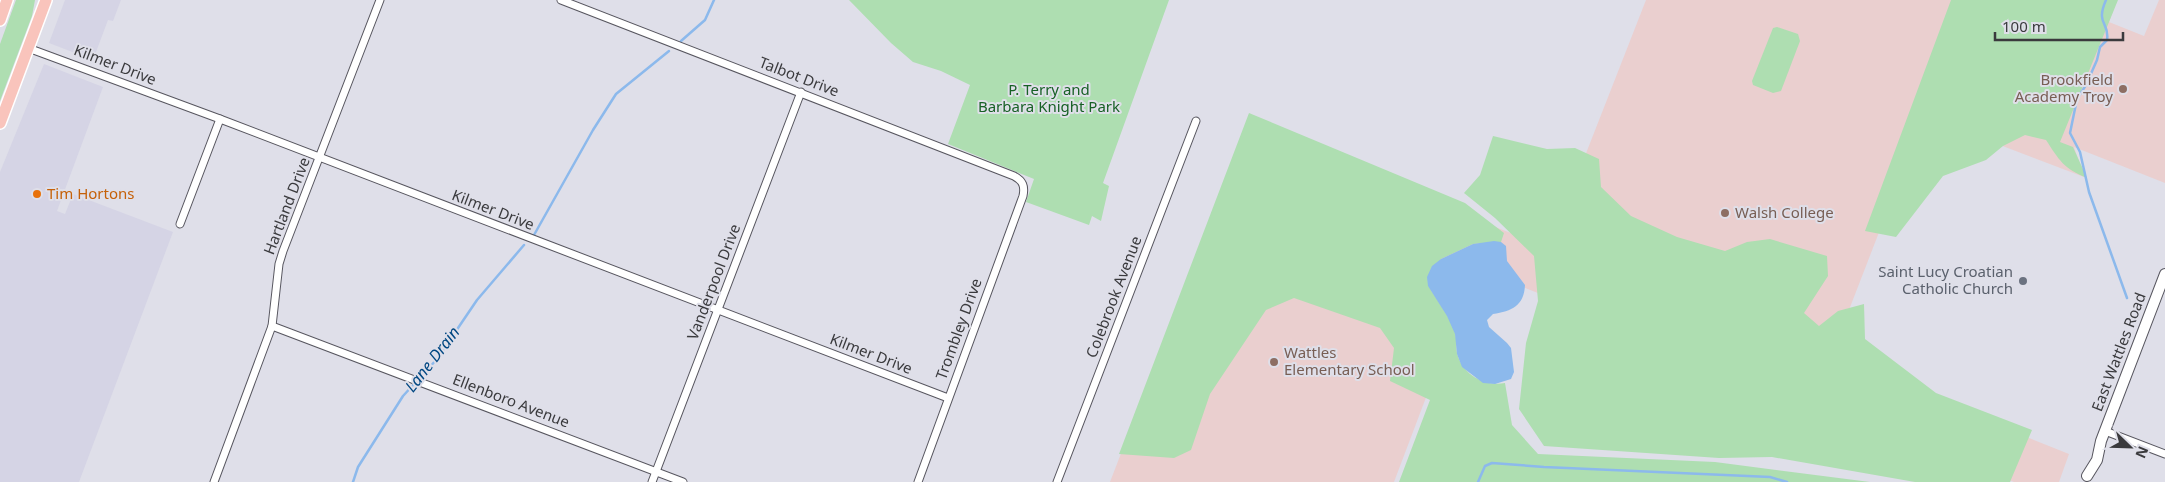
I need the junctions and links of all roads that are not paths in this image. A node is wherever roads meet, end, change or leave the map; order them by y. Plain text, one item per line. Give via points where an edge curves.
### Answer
1 (7, 0) edge
2 (46, 0) edge
3 (380, 0) edge
4 (561, 0) edge
5 (0, 20) edge
6 (28, 48) junction
7 (801, 92) junction
8 (220, 119) junction
9 (1196, 121) dead end
10 (0, 123) edge
11 (320, 158) junction
12 (1023, 185) joint
13 (180, 224) dead end
14 (2165, 274) edge
15 (719, 311) junction
16 (272, 326) junction
17 (948, 398) junction
18 (2105, 431) junction
19 (2165, 454) edge
20 (655, 472) junction
21 (2085, 479) edge
22 (214, 482) edge
23 (652, 482) edge
24 (683, 482) edge
25 (918, 482) edge
26 (1057, 482) edge

1 - 5 main road
2 - 6 main road
3 - 11 street, Hartland Drive
4 - 7 street, Talbot Drive
6 - 8 street, Kilmer Drive
6 - 10 main road
7 - 12 street, Talbot Drive via 1014,176
7 - 15 street, Vanderpool Drive
8 - 11 street, Kilmer Drive
8 - 13 street
9 - 26 street, Colebrook Avenue
11 - 15 street, Kilmer Drive
11 - 16 street, Hartland Drive via 279,264
12 - 17 street, Trombley Drive via 1023,196
14 - 18 main road, East Wattles Road
15 - 17 street, Kilmer Drive
15 - 20 street, Vanderpool Drive
16 - 20 street, Ellenboro Avenue
16 - 22 street, Hartland Drive
17 - 25 street, Trombley Drive
18 - 19 street
18 - 21 main road, East Wattles Road via 2090,456
20 - 23 street, Vanderpool Drive
20 - 24 street, Ellenboro Avenue

